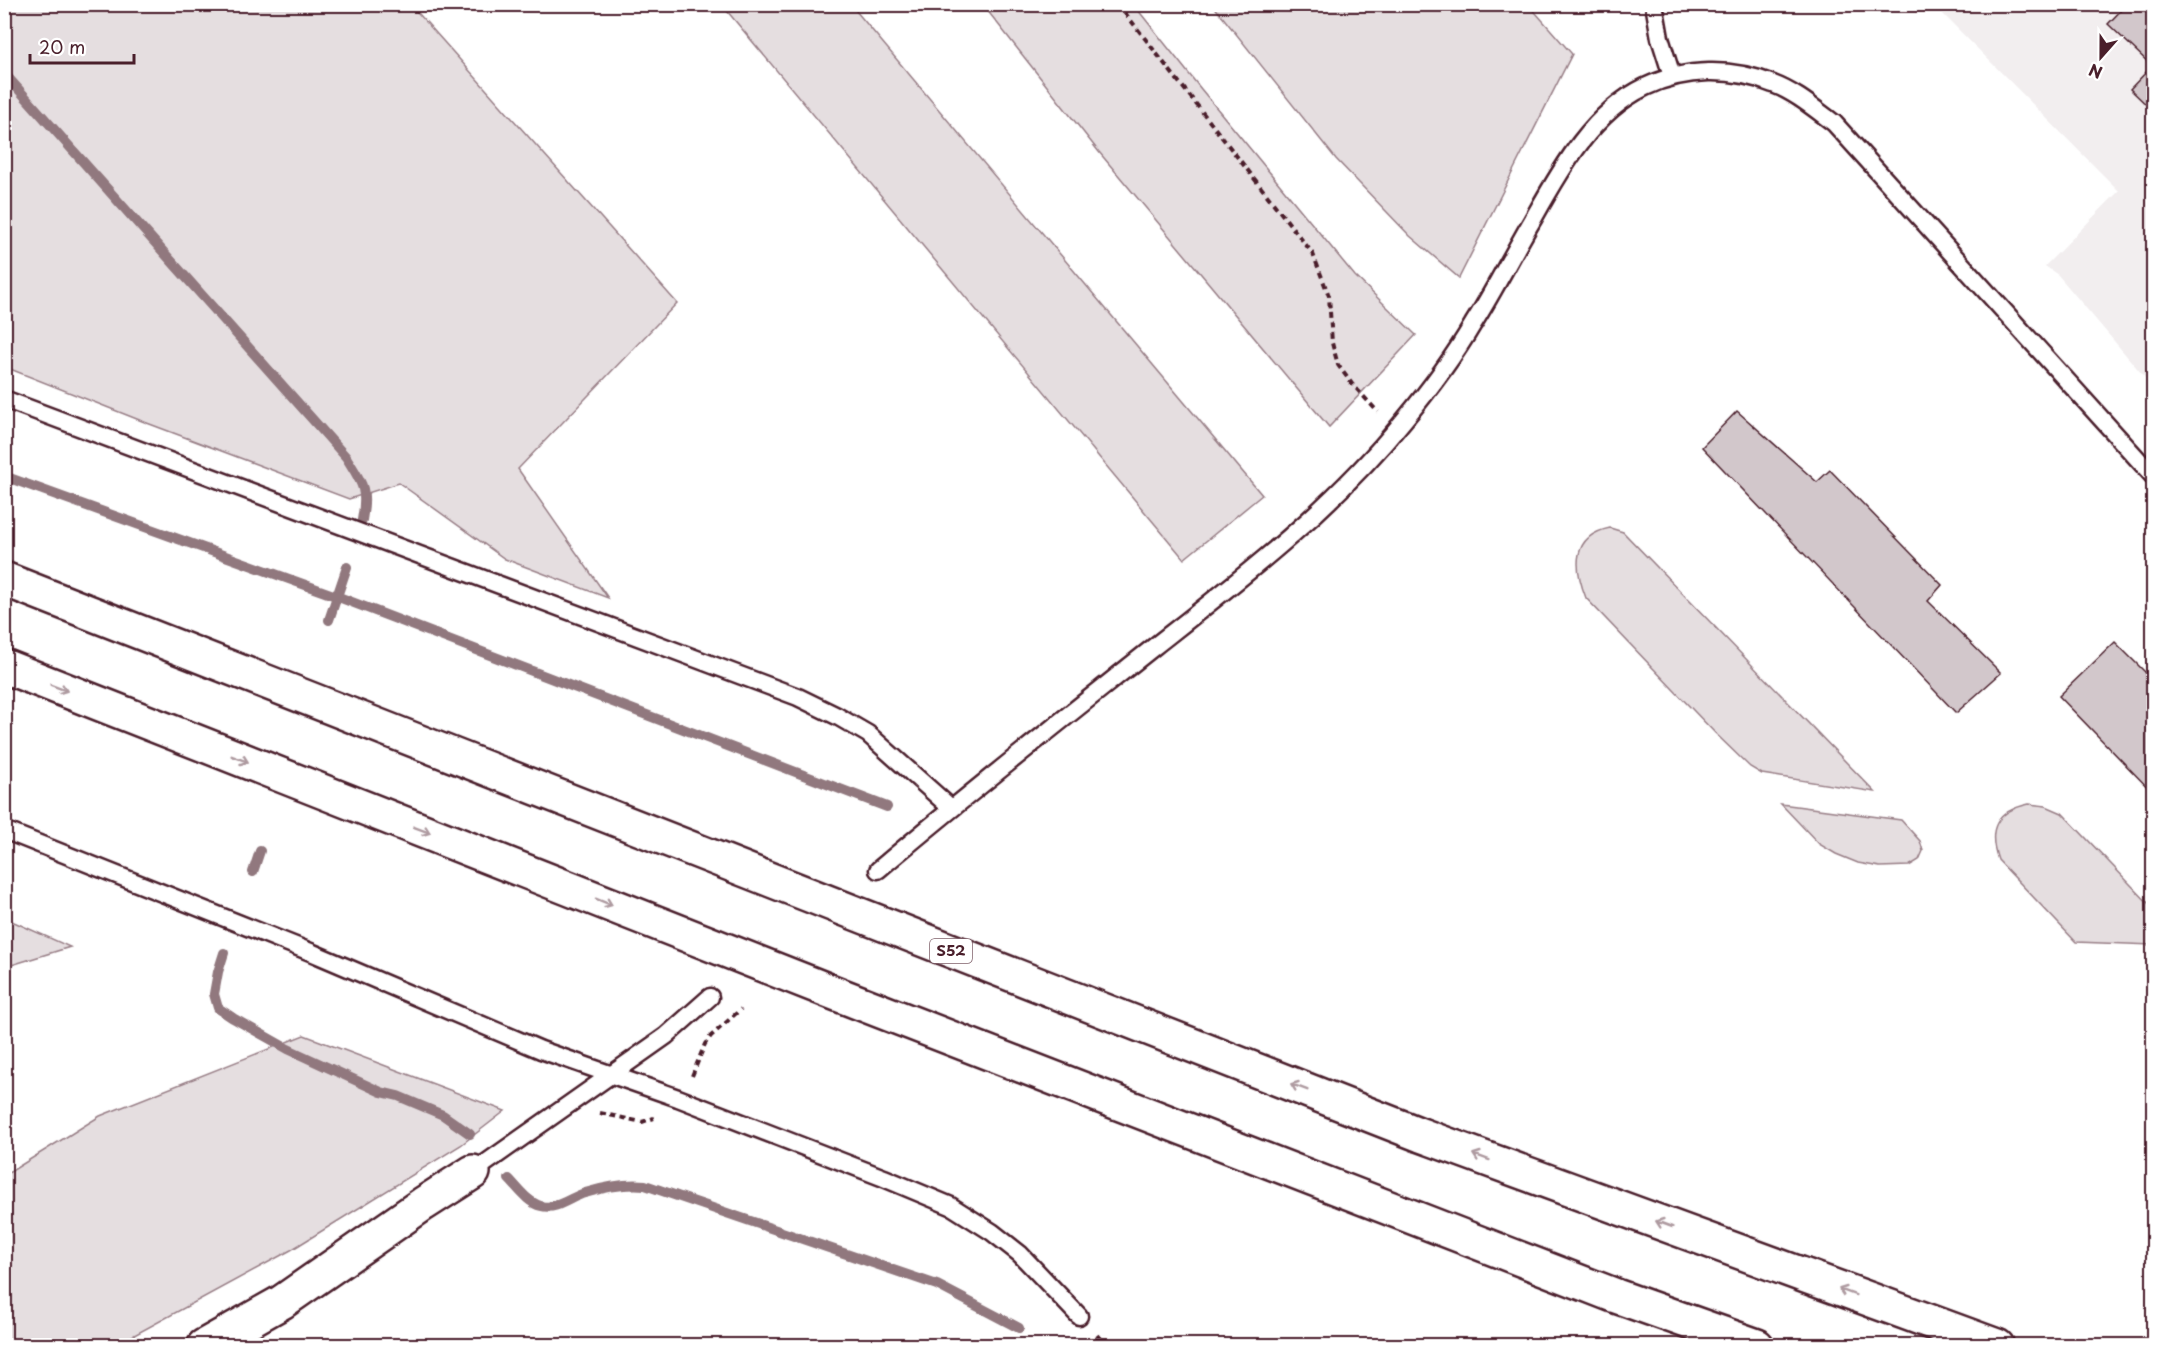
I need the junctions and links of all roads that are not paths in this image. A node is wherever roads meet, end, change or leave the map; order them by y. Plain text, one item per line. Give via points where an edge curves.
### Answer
1 (1654, 4) edge
2 (1672, 76) junction
3 (4, 399) edge
4 (2154, 477) edge
5 (4, 579) edge
6 (4, 666) edge
7 (951, 808) junction
8 (4, 830) edge
9 (878, 870) dead end
10 (710, 998) dead end
11 (612, 1076) junction
12 (473, 1172) joint
13 (1079, 1316) dead end
14 (204, 1346) edge
15 (1757, 1346) edge
16 (1996, 1346) edge

1 - 2 lane
2 - 4 lane via 1710,71 1745,74 1776,84 1834,123
2 - 7 lane via 1622,100 1583,139 1450,362 1348,484 1242,578
3 - 7 lane via 798,697 868,734
16 -> 5 main road, S52 via 1421,1135
6 -> 15 main road via 1605,1292
7 - 9 lane
8 - 11 lane
10 - 11 lane
11 - 12 lane
11 - 13 lane via 678,1098 951,1206 1020,1254
12 - 14 main road via 282,1302

